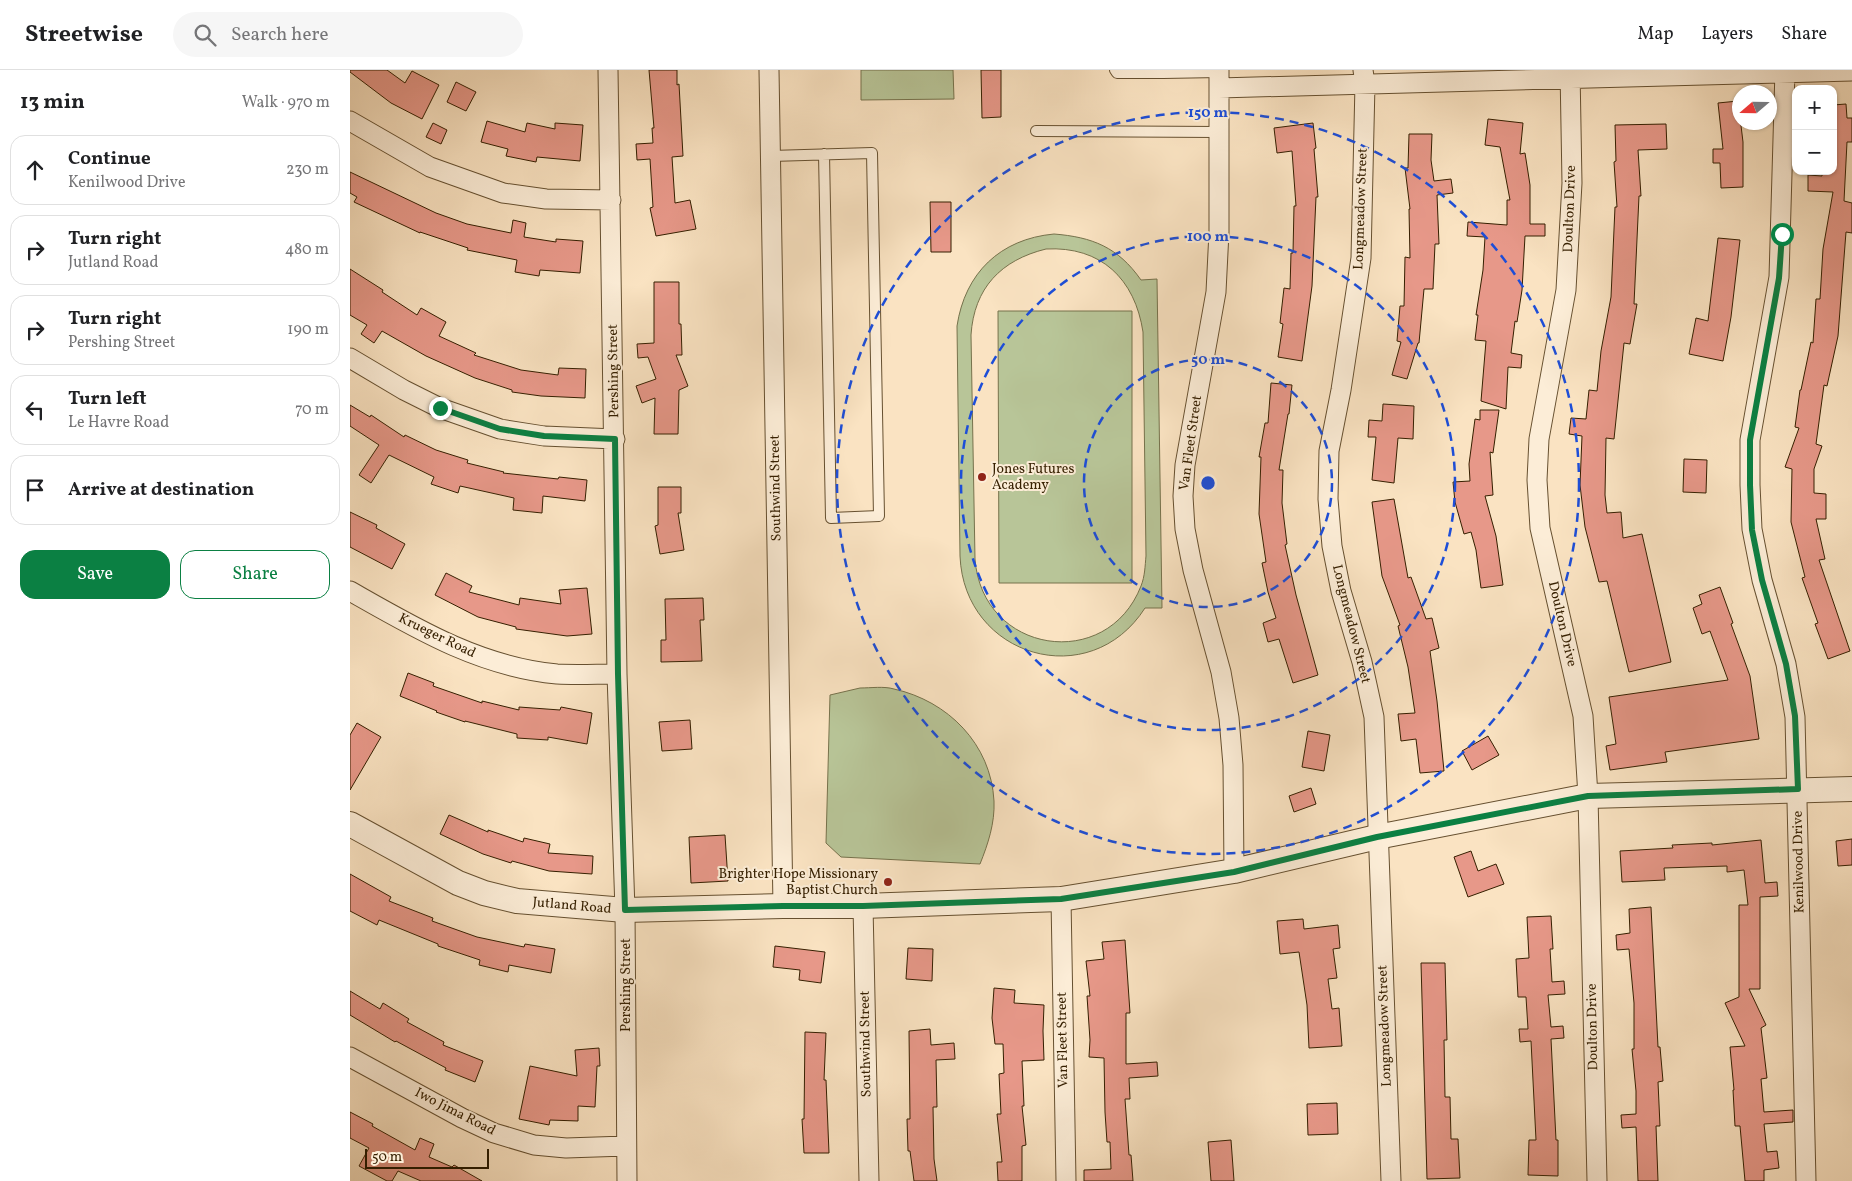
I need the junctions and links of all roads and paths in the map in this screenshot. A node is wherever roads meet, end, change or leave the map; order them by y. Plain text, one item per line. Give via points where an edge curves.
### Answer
1 (608, 70) edge
2 (769, 70) edge
3 (1114, 70) edge
4 (1852, 71) edge
5 (1163, 72) edge
6 (1785, 72) edge
7 (1570, 74) edge
8 (1219, 77) edge
9 (1364, 77) edge
10 (350, 120) edge
11 (1036, 131) dead end
12 (1219, 132) junction
13 (824, 154) junction
14 (771, 156) junction
15 (610, 200) junction
16 (350, 358) edge
17 (615, 439) junction
18 (350, 591) edge
19 (618, 674) junction
20 (1798, 789) junction
21 (1852, 789) edge
22 (1588, 796) junction
23 (350, 824) edge
24 (1377, 837) junction
25 (1234, 872) junction
26 (1061, 899) junction
27 (783, 906) junction
28 (863, 906) junction
29 (625, 910) junction
30 (350, 1057) edge
31 (626, 1146) junction
32 (627, 1181) edge
33 (869, 1181) edge
34 (1066, 1181) edge
35 (1391, 1181) edge
36 (1597, 1181) edge
37 (1806, 1181) edge

1 - 15 street, Pershing Street
2 - 14 street, Southwind Street
3 - 5 lane via 1117,73
4 - 6 street
5 - 8 lane
6 - 7 street
6 - 20 street, Kenilwood Drive via 1779,278 1750,440 1750,485 1752,530 1762,580 1786,664 1795,716
7 - 9 street
7 - 22 street, Doulton Drive via 1572,183 1566,290 1539,439 1537,480 1540,528 1583,716
8 - 9 street
8 - 12 street, Van Fleet Street
9 - 24 street, Longmeadow Street via 1361,258 1329,451 1328,499 1332,546 1341,591 1374,717
10 - 15 street via 430,166 503,193 546,199
11 - 12 lane
12 - 25 street, Van Fleet Street via 1216,292 1184,465 1183,496 1193,570 1221,672 1229,718
13 - 13 lane via 832,518 879,516 872,153
13 - 14 lane
14 - 27 street, Southwind Street
15 - 17 street, Pershing Street
16 - 17 street via 440,408 500,429 544,436
17 - 19 street, Pershing Street
18 - 19 street, Krueger Road via 441,641 484,658 556,674
19 - 29 street, Pershing Street
20 - 21 street, Jutland Road
20 - 22 street, Jutland Road
20 - 37 street, Kenilwood Drive
22 - 24 street, Jutland Road
22 - 36 street, Doulton Drive
23 - 29 street, Jutland Road via 484,894 517,901
24 - 25 street, Jutland Road
24 - 35 street, Longmeadow Street
25 - 26 street, Jutland Road
26 - 28 street, Jutland Road
26 - 34 street, Van Fleet Street
27 - 28 street, Jutland Road
27 - 29 street, Jutland Road
28 - 33 street, Southwind Street
29 - 31 street, Pershing Street
30 - 31 street, Iwo Jima Road via 494,1133 534,1144 566,1148
31 - 32 street, Pershing Street

